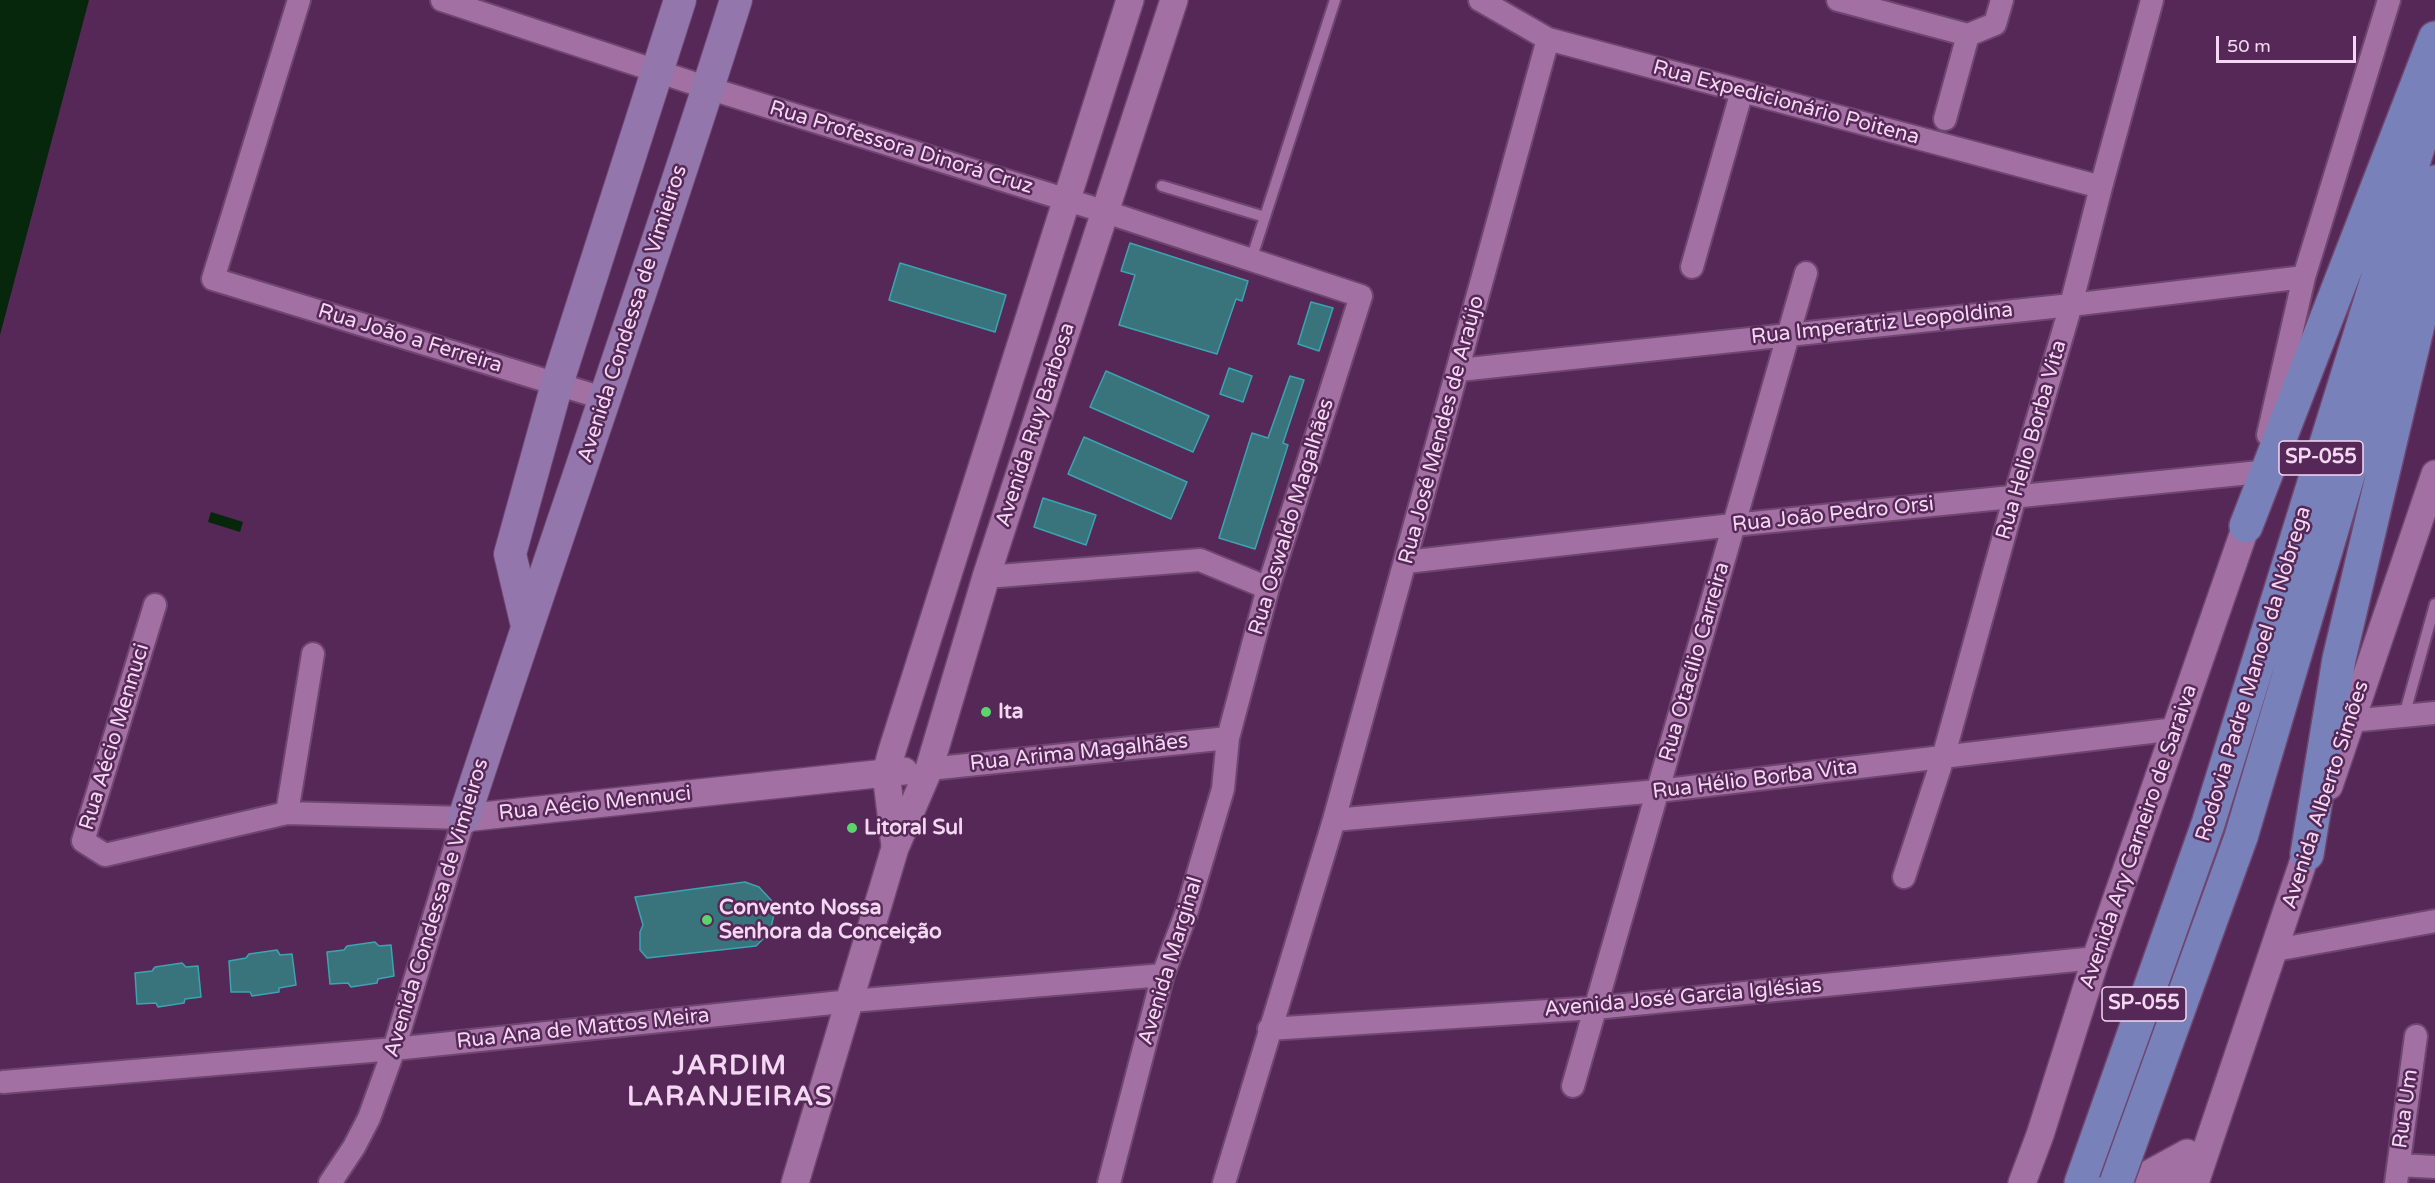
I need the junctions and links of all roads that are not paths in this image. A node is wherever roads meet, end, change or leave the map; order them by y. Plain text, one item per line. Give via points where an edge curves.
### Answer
1 (299, 0) edge
2 (442, 0) edge
3 (680, 0) edge
4 (736, 0) edge
5 (1130, 0) edge
6 (1174, 0) edge
7 (1335, 0) edge
8 (1480, 0) edge
9 (1838, 0) edge
10 (2002, 0) edge
11 (2152, 0) edge
12 (2389, 0) edge
13 (487, 7) edge
14 (1968, 35) junction
15 (2435, 38) edge
16 (1548, 39) junction
17 (657, 71) junction
18 (708, 88) junction
19 (1742, 91) junction
20 (2435, 93) edge
21 (1945, 119) dead end
22 (2435, 182) edge
23 (1162, 186) dead end
24 (2101, 187) junction
25 (1067, 200) junction
26 (1106, 212) junction
27 (1265, 217) junction
28 (2435, 254) edge
29 (1251, 260) junction
30 (1692, 267) dead end
31 (1806, 273) dead end
32 (2304, 277) junction
33 (1361, 296) joint
34 (2071, 305) junction
35 (1789, 333) junction
36 (1459, 370) junction
37 (557, 384) junction
38 (606, 399) junction
39 (2260, 472) junction
40 (2435, 474) edge
41 (2015, 496) junction
42 (1733, 525) junction
43 (2246, 526) junction
44 (1406, 562) junction
45 (986, 577) junction
46 (1268, 588) junction
47 (2435, 604) edge
48 (155, 605) dead end
49 (527, 626) junction
50 (313, 654) dead end
51 (2435, 712) edge
52 (2404, 716) junction
53 (2350, 721) junction
54 (2176, 729) junction
55 (1228, 738) junction
56 (1943, 758) junction
57 (929, 769) junction
58 (886, 773) junction
59 (1658, 791) junction
60 (287, 813) junction
61 (464, 818) junction
62 (1334, 820) junction
63 (895, 848) junction
64 (2307, 854) junction
65 (1904, 877) dead end
66 (2435, 921) edge
67 (2275, 950) junction
68 (2096, 958) junction
69 (1163, 975) junction
70 (851, 1001) junction
71 (1595, 1008) junction
72 (1269, 1029) junction
73 (2416, 1036) dead end
74 (394, 1048) junction
75 (3, 1082) dead end
76 (1572, 1086) dead end
77 (2216, 1116) junction
78 (2187, 1153) junction
79 (2435, 1167) edge
80 (2398, 1174) edge
81 (2167, 1181) edge
82 (2126, 1182) edge
83 (2196, 1182) edge
84 (330, 1183) edge
85 (795, 1183) edge
86 (1109, 1183) edge
87 (1224, 1183) edge
88 (2022, 1183) edge
89 (2080, 1183) edge
90 (2101, 1183) edge

1 - 37 street, Rua João a Ferreira via 213,279
2 - 13 street, Rua Professora Dinorá Cruz
3 - 17 main road
4 - 18 main road, Avenida Condessa de Vimieiros
5 - 25 street, Avenida Ruy Barbosa
6 - 26 street, Avenida Ruy Barbosa
7 - 27 lane
8 - 16 street, Rua Expedicionário Poitena
9 - 14 street
10 - 14 street via 1995,24
11 - 24 street, Rua Helio Borba Vita
12 - 32 street
13 - 17 street, Rua Professora Dinorá Cruz
14 - 21 street
15 - 43 highway
16 - 19 street, Rua Expedicionário Poitena
16 - 36 street, Rua José Mendes de Araújo
17 - 18 street, Rua Professora Dinorá Cruz
17 - 37 main road
18 - 25 street, Rua Professora Dinorá Cruz
18 - 38 main road, Avenida Condessa de Vimieiros
19 - 24 street, Rua Expedicionário Poitena
19 - 30 street
20 - 89 highway, Rodovia Padre Manoel da Nóbrega / SP-055 via 2208,824
22 - 82 highway, Rodovia Padre Manoel da Nóbrega / SP-055, bridge via 2241,837
23 - 27 lane
24 - 34 street, Rua Helio Borba Vita
25 - 26 street, Rua Professora Dinorá Cruz
25 - 58 street, Avenida Ruy Barbosa
26 - 29 street, Rua Professora Dinorá Cruz
26 - 45 street, Avenida Ruy Barbosa
27 - 29 lane
28 - 64 highway via 2339,659
29 - 33 street, Rua Professora Dinorá Cruz
31 - 35 street, Rua Otacílio Carreira
32 - 34 street, Rua Imperatriz Leopoldina
32 - 39 street
33 - 46 street, Rua Oswaldo Magalhães
34 - 35 street, Rua Imperatriz Leopoldina
34 - 41 street, Rua Helio Borba Vita
35 - 36 street, Rua Imperatriz Leopoldina
35 - 42 street, Rua Otacílio Carreira
36 - 44 street, Rua José Mendes de Araújo
37 - 38 street, Rua João a Ferreira
37 - 49 main road via 510,554
38 - 49 main road, Avenida Condessa de Vimieiros
39 - 41 street, Rua João Pedro Orsi
39 - 43 street
40 - 53 street, Avenida Alberto Simões
41 - 42 street, Rua João Pedro Orsi
41 - 56 street, Rua Helio Borba Vita
42 - 44 street, Rua João Pedro Orsi
42 - 59 street, Rua Otacílio Carreira
43 - 54 street, Avenida Ary Carneiro de Saraiva
44 - 62 street, Rua José Mendes de Araújo
45 - 46 street via 1200,560
45 - 57 street, Avenida Ruy Barbosa
46 - 55 street, Rua Oswaldo Magalhães
47 - 52 lane
48 - 60 street, Rua Aécio Mennuci via 83,841 105,855
49 - 61 main road, Avenida Condessa de Vimieiros
50 - 60 street
51 - 52 street
52 - 53 street
53 - 64 street, Avenida Alberto Simões
54 - 56 street, Rua Hélio Borba Vita
54 - 68 street, Avenida Ary Carneiro de Saraiva
55 - 57 street, Rua Arima Magalhães
55 - 69 street, Avenida Marginal via 1223,789 1186,914
56 - 59 street, Rua Hélio Borba Vita
56 - 65 street, Rua Helio Borba Vita
57 - 58 street, Rua Aécio Mennuci
57 - 63 street, Avenida Ruy Barbosa
58 - 61 street, Rua Aécio Mennuci
58 - 63 street, Avenida Ruy Barbosa
59 - 62 street, Rua Hélio Borba Vita
59 - 71 street, Rua Otacílio Carreira
60 - 61 street, Rua Aécio Mennuci
61 - 74 street, Avenida Condessa de Vimieiros
62 - 72 street, Rua José Mendes de Araújo
63 - 70 street, Avenida Ruy Barbosa
64 - 67 street, Avenida Alberto Simões
66 - 67 street
67 - 77 street, Avenida Alberto Simões
68 - 71 street, Avenida José Garcia Iglésias
68 - 88 street, Avenida Ary Carneiro de Saraiva
69 - 70 street, Rua Ana de Mattos Meira
69 - 86 street, Avenida Marginal
70 - 74 street, Rua Ana de Mattos Meira
70 - 85 street, Avenida Ruy Barbosa
71 - 72 street, Avenida José Garcia Iglésias
71 - 76 street, Rua Otacílio Carreira
72 - 87 street
73 - 80 street, Rua Um
74 - 75 street, Rua Ana de Mattos Meira
74 - 84 street, Avenida Condessa de Vimieiros via 369,1118
77 - 78 street, Avenida Alberto Simões
77 - 83 street, Avenida Alberto Simões
78 - 81 street, Avenida Alberto Simões
78 - 82 street
79 - 80 street
81 - 82 street
81 - 83 street
82 - 90 street

